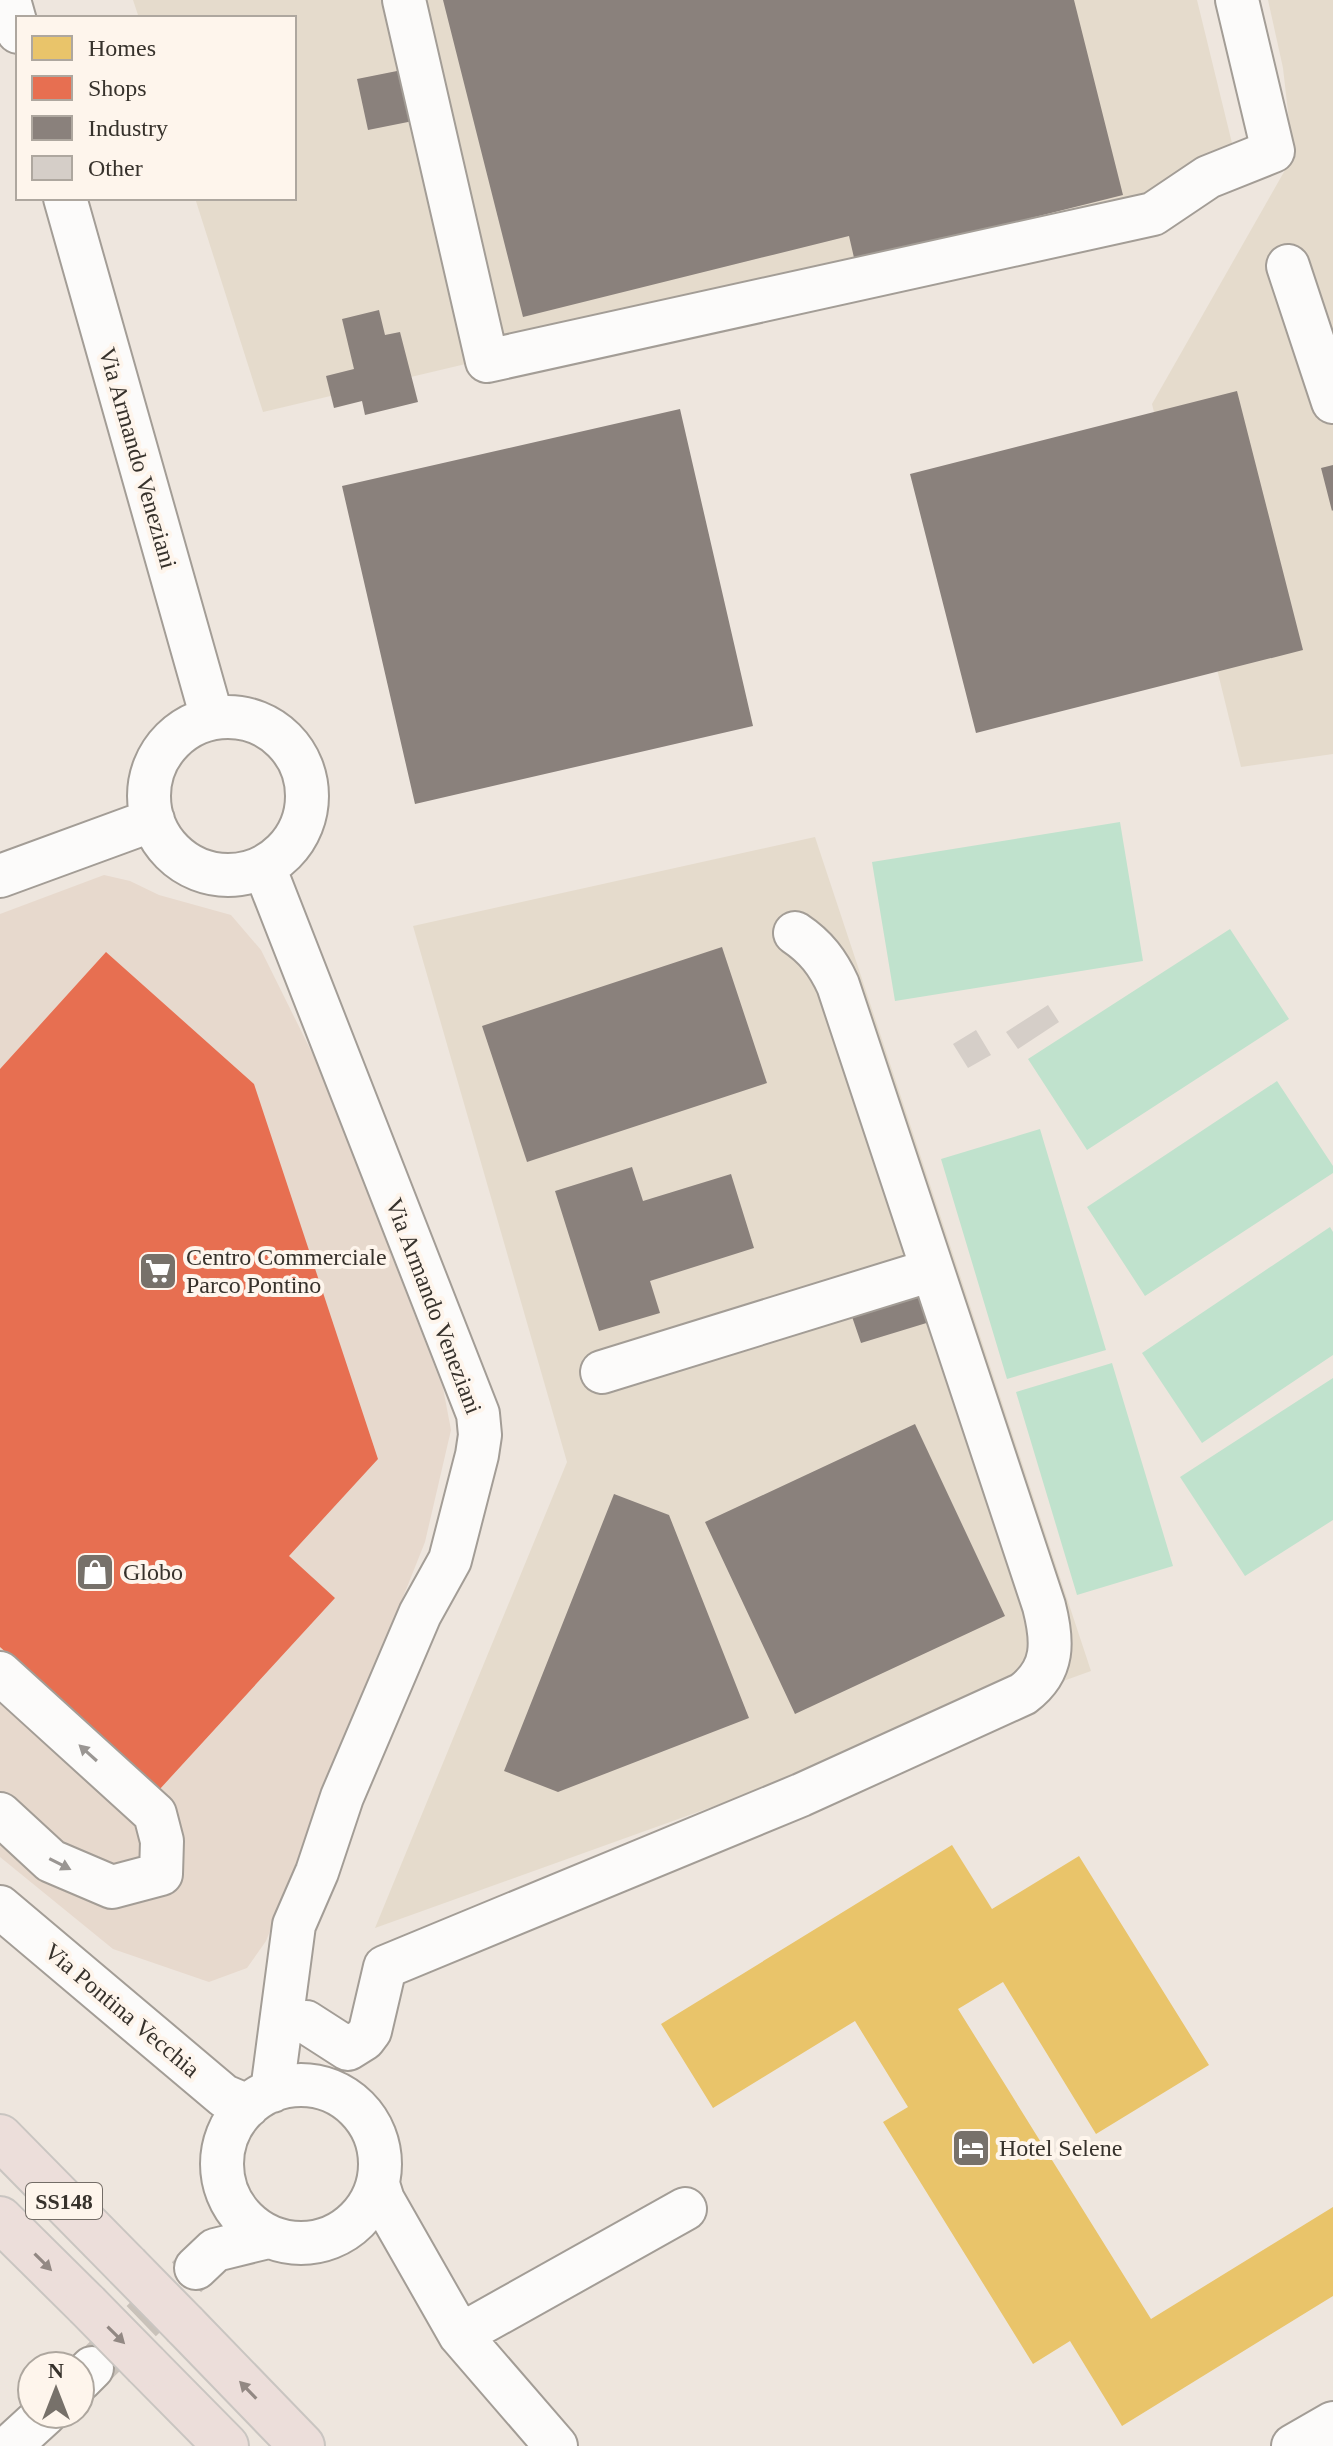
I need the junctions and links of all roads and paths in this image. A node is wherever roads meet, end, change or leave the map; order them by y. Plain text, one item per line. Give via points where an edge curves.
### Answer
1 (9, 0) edge
2 (404, 0) edge
3 (1237, 0) edge
4 (16, 25) edge
5 (66, 200) edge
6 (1288, 266) dead end
7 (1333, 402) edge
8 (212, 718) junction
9 (153, 820) junction
10 (264, 867) junction
11 (0, 876) edge
12 (795, 933) dead end
13 (932, 1270) junction
14 (602, 1372) dead end
15 (0, 1673) edge
16 (0, 1814) edge
17 (0, 1907) edge
18 (294, 1925) junction
19 (306, 2022) junction
20 (327, 2089) junction
21 (260, 2098) junction
22 (0, 2137) edge
23 (225, 2188) junction
24 (373, 2196) junction
25 (685, 2209) dead end
26 (0, 2219) edge
27 (268, 2237) junction
28 (460, 2335) junction
29 (1333, 2423) edge
30 (28, 2430) edge
31 (10, 2446) edge
32 (226, 2446) edge
33 (302, 2446) edge
34 (539, 2446) edge
35 (556, 2446) edge
36 (1293, 2446) edge

1 - 4 street
2 - 3 street via 487,361 1153,214 1208,177 1273,151
5 - 8 street, Via Armando Veneziani
6 - 7 street
8 - 9 street via 175,737 159,757 149,794
8 - 10 street via 240,718 267,726 290,745 304,772 305,816 287,850
9 - 10 street via 164,843 196,868 237,875
9 - 11 street
10 - 18 street, Via Armando Veneziani via 478,1414 480,1435 450,1560 420,1614
12 - 13 street via 819,953 838,985
13 - 14 street
13 - 19 street via 1049,1626 1050,1648 1038,1683 801,1795 385,1967 370,2031 348,2049
16 -> 15 street via 51,1861 112,1887 161,1874 162,1841 155,1814
17 - 21 street, Via Pontina Vecchia via 224,2096
18 - 19 street
18 - 21 street, Via Armando Veneziani
19 - 20 street
20 - 21 street via 299,2085
20 - 24 street via 352,2104 377,2140
21 - 23 street via 226,2137 221,2163
33 -> 22 highway, SS148, bridge
23 - 27 street via 242,2217
23 - 27 street via 206,2259
24 - 27 street via 348,2227 323,2240 296,2243
24 - 28 street via 383,2200
24 - 34 street via 450,2339
25 - 28 street
26 -> 32 highway, SS148, bridge
28 - 35 street
29 - 36 street
30 - 31 street

